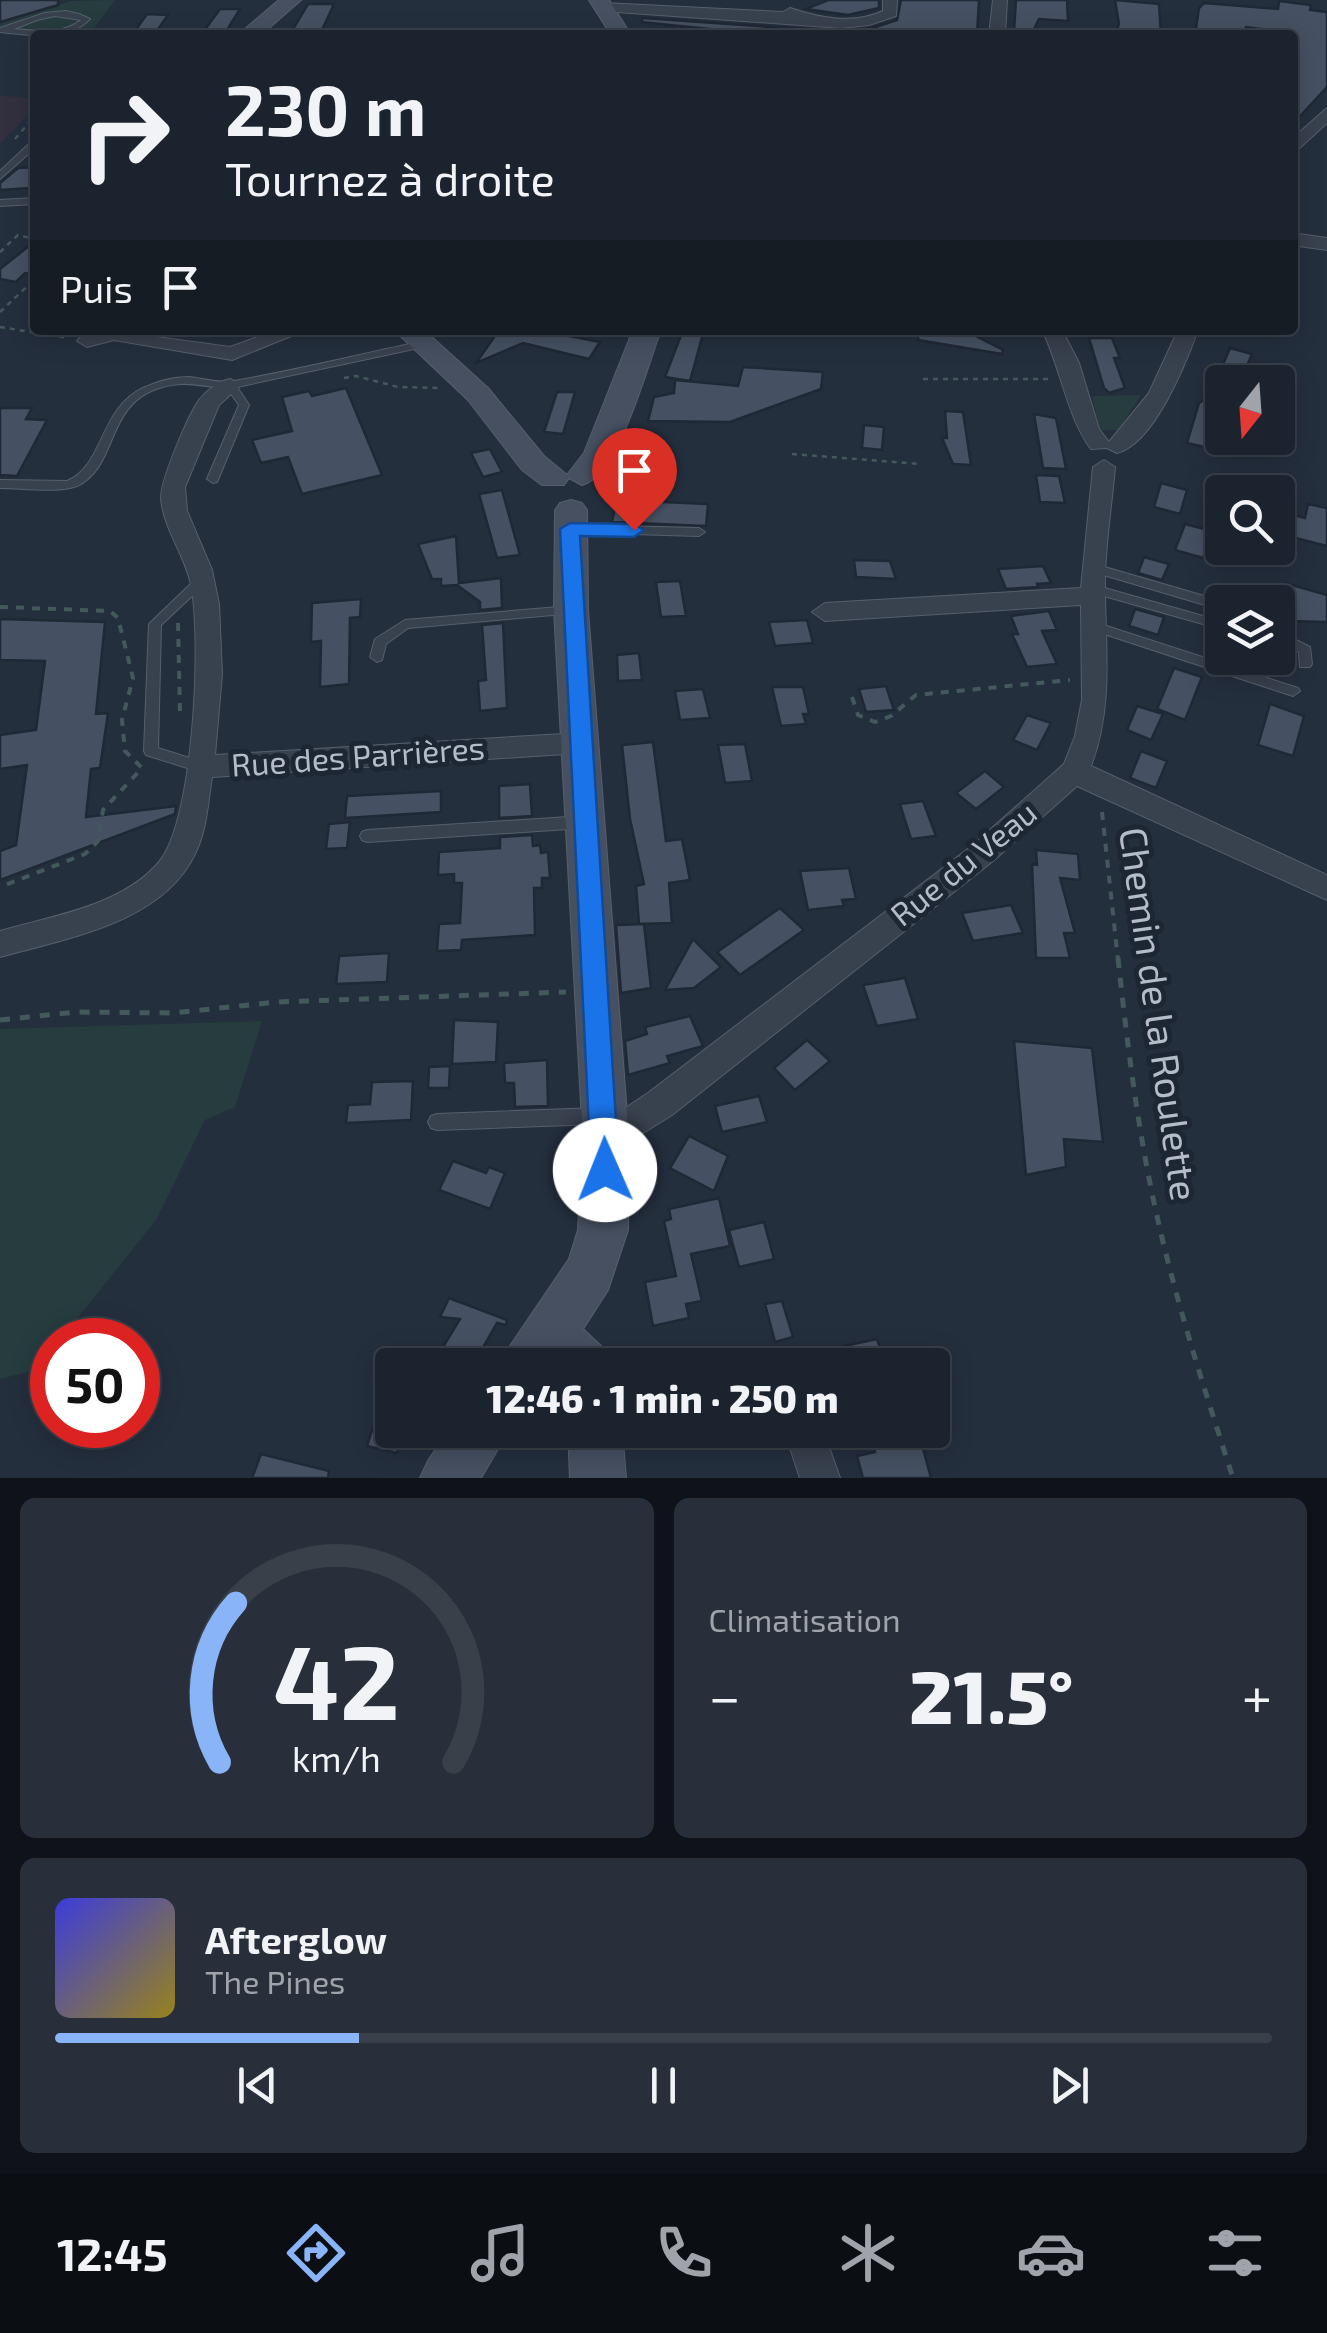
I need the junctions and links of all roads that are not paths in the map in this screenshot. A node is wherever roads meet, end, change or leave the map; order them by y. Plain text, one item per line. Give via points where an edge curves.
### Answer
1 (292, 0) edge
2 (780, 0) edge
3 (890, 0) edge
4 (1000, 0) edge
5 (601, 4) edge
6 (803, 18) junction
7 (3, 30) edge
8 (72, 30) edge
9 (254, 30) edge
10 (618, 30) edge
11 (997, 30) edge
12 (30, 31) edge
13 (1327, 113) edge
14 (1298, 144) edge
15 (30, 147) edge
16 (0, 176) edge
17 (30, 201) edge
18 (0, 203) edge
19 (1298, 239) edge
20 (1327, 244) edge
21 (110, 335) edge
22 (120, 335) edge
23 (283, 335) edge
24 (645, 335) edge
25 (1054, 335) edge
26 (1186, 335) edge
27 (416, 337) edge
28 (87, 341) road end
29 (230, 384) junction
30 (1107, 452) junction
31 (213, 479) dead end
32 (0, 484) edge
33 (569, 498) junction
34 (699, 532) dead end
35 (202, 580) junction
36 (1094, 584) junction
37 (1205, 603) edge
38 (571, 610) junction
39 (825, 612) dead end
40 (1205, 620) edge
41 (1094, 626) junction
42 (1295, 645) edge
43 (377, 657) dead end
44 (1305, 664) dead end
45 (1293, 691) dead end
46 (580, 743) junction
47 (200, 767) junction
48 (1076, 770) junction
49 (585, 822) junction
50 (367, 836) dead end
51 (1327, 888) edge
52 (0, 944) edge
53 (438, 1122) dead end
54 (605, 1128) junction
55 (557, 1348) edge
56 (469, 1448) edge
57 (596, 1448) edge
58 (810, 1448) edge
59 (448, 1478) edge
60 (598, 1478) edge
61 (820, 1478) edge

1 - 9 main road
2 - 6 street
3 - 6 street via 891,13 875,20
4 - 11 street
5 - 6 street
5 - 10 main road
7 - 8 lane via 63,13 86,19
7 - 12 lane
13 - 14 street
15 - 16 lane
17 - 18 lane
19 - 20 street
21 - 28 street
22 - 23 street via 232,354
24 - 33 main road via 598,456
25 - 30 street via 1088,430
26 - 30 street via 1134,432
27 - 29 lane
27 - 33 main road via 478,394
29 - 31 lane via 244,405
29 - 32 lane via 175,381 126,400 78,481
29 - 35 street, Rue des Parrières via 209,402 173,487
30 - 36 street
33 - 34 lane
33 - 38 main road
35 - 47 street, Rue des Parrières via 206,709
35 - 47 lane via 155,624 151,750
36 - 37 lane
36 - 39 street
36 - 40 lane
36 - 41 street
38 - 43 lane via 405,624 380,642
38 - 46 main road
41 - 45 lane
41 - 48 street via 1090,736
42 - 44 lane via 1304,650
46 - 47 street, Rue des Parrières
46 - 49 main road
47 - 52 street via 182,852 152,888 106,911
48 - 51 street
48 - 54 street, Rue du Veau via 983,853 660,1104
49 - 50 lane
49 - 54 main road
53 - 54 lane
54 - 55 main road via 600,1249
56 - 59 main road
57 - 60 main road
58 - 61 street

